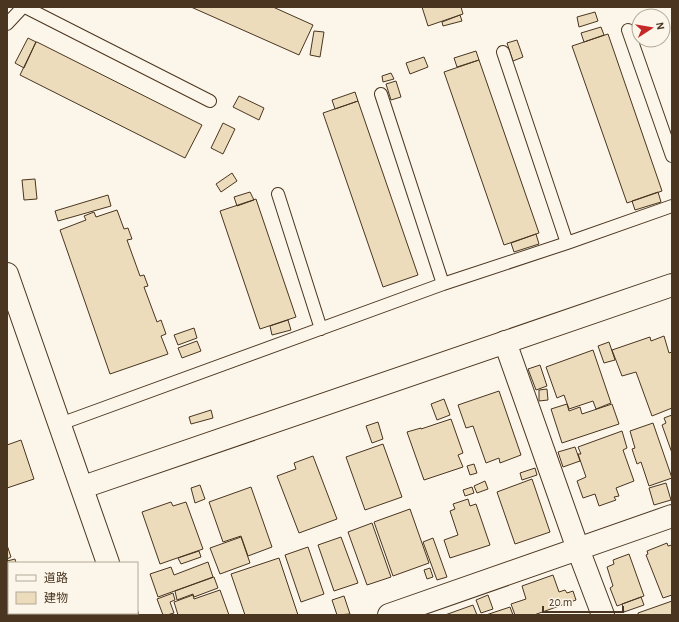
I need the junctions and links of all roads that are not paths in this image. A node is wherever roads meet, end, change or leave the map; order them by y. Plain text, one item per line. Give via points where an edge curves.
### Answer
1 (21, 7) edge
2 (25, 7) edge
3 (7, 24) edge
4 (628, 30) dead end
5 (503, 52) dead end
6 (381, 94) dead end
7 (210, 101) dead end
8 (672, 156) edge
9 (278, 194) dead end
10 (672, 206) edge
11 (567, 243) junction
12 (7, 274) edge
13 (443, 284) junction
14 (672, 284) edge
15 (321, 329) junction
16 (505, 342) junction
17 (60, 424) junction
18 (82, 488) junction
19 (672, 516) edge
20 (578, 549) junction
21 (108, 562) edge
22 (389, 615) edge
23 (603, 615) edge

1 - 3 lane
2 - 7 lane
4 - 8 lane
5 - 11 lane
6 - 13 lane
9 - 15 lane
10 - 11 lane
11 - 13 lane
12 - 17 street
13 - 15 lane
14 - 16 street
15 - 17 lane
16 - 18 street
16 - 20 street
17 - 18 street
18 - 21 street
19 - 20 street
20 - 22 street
20 - 23 street

